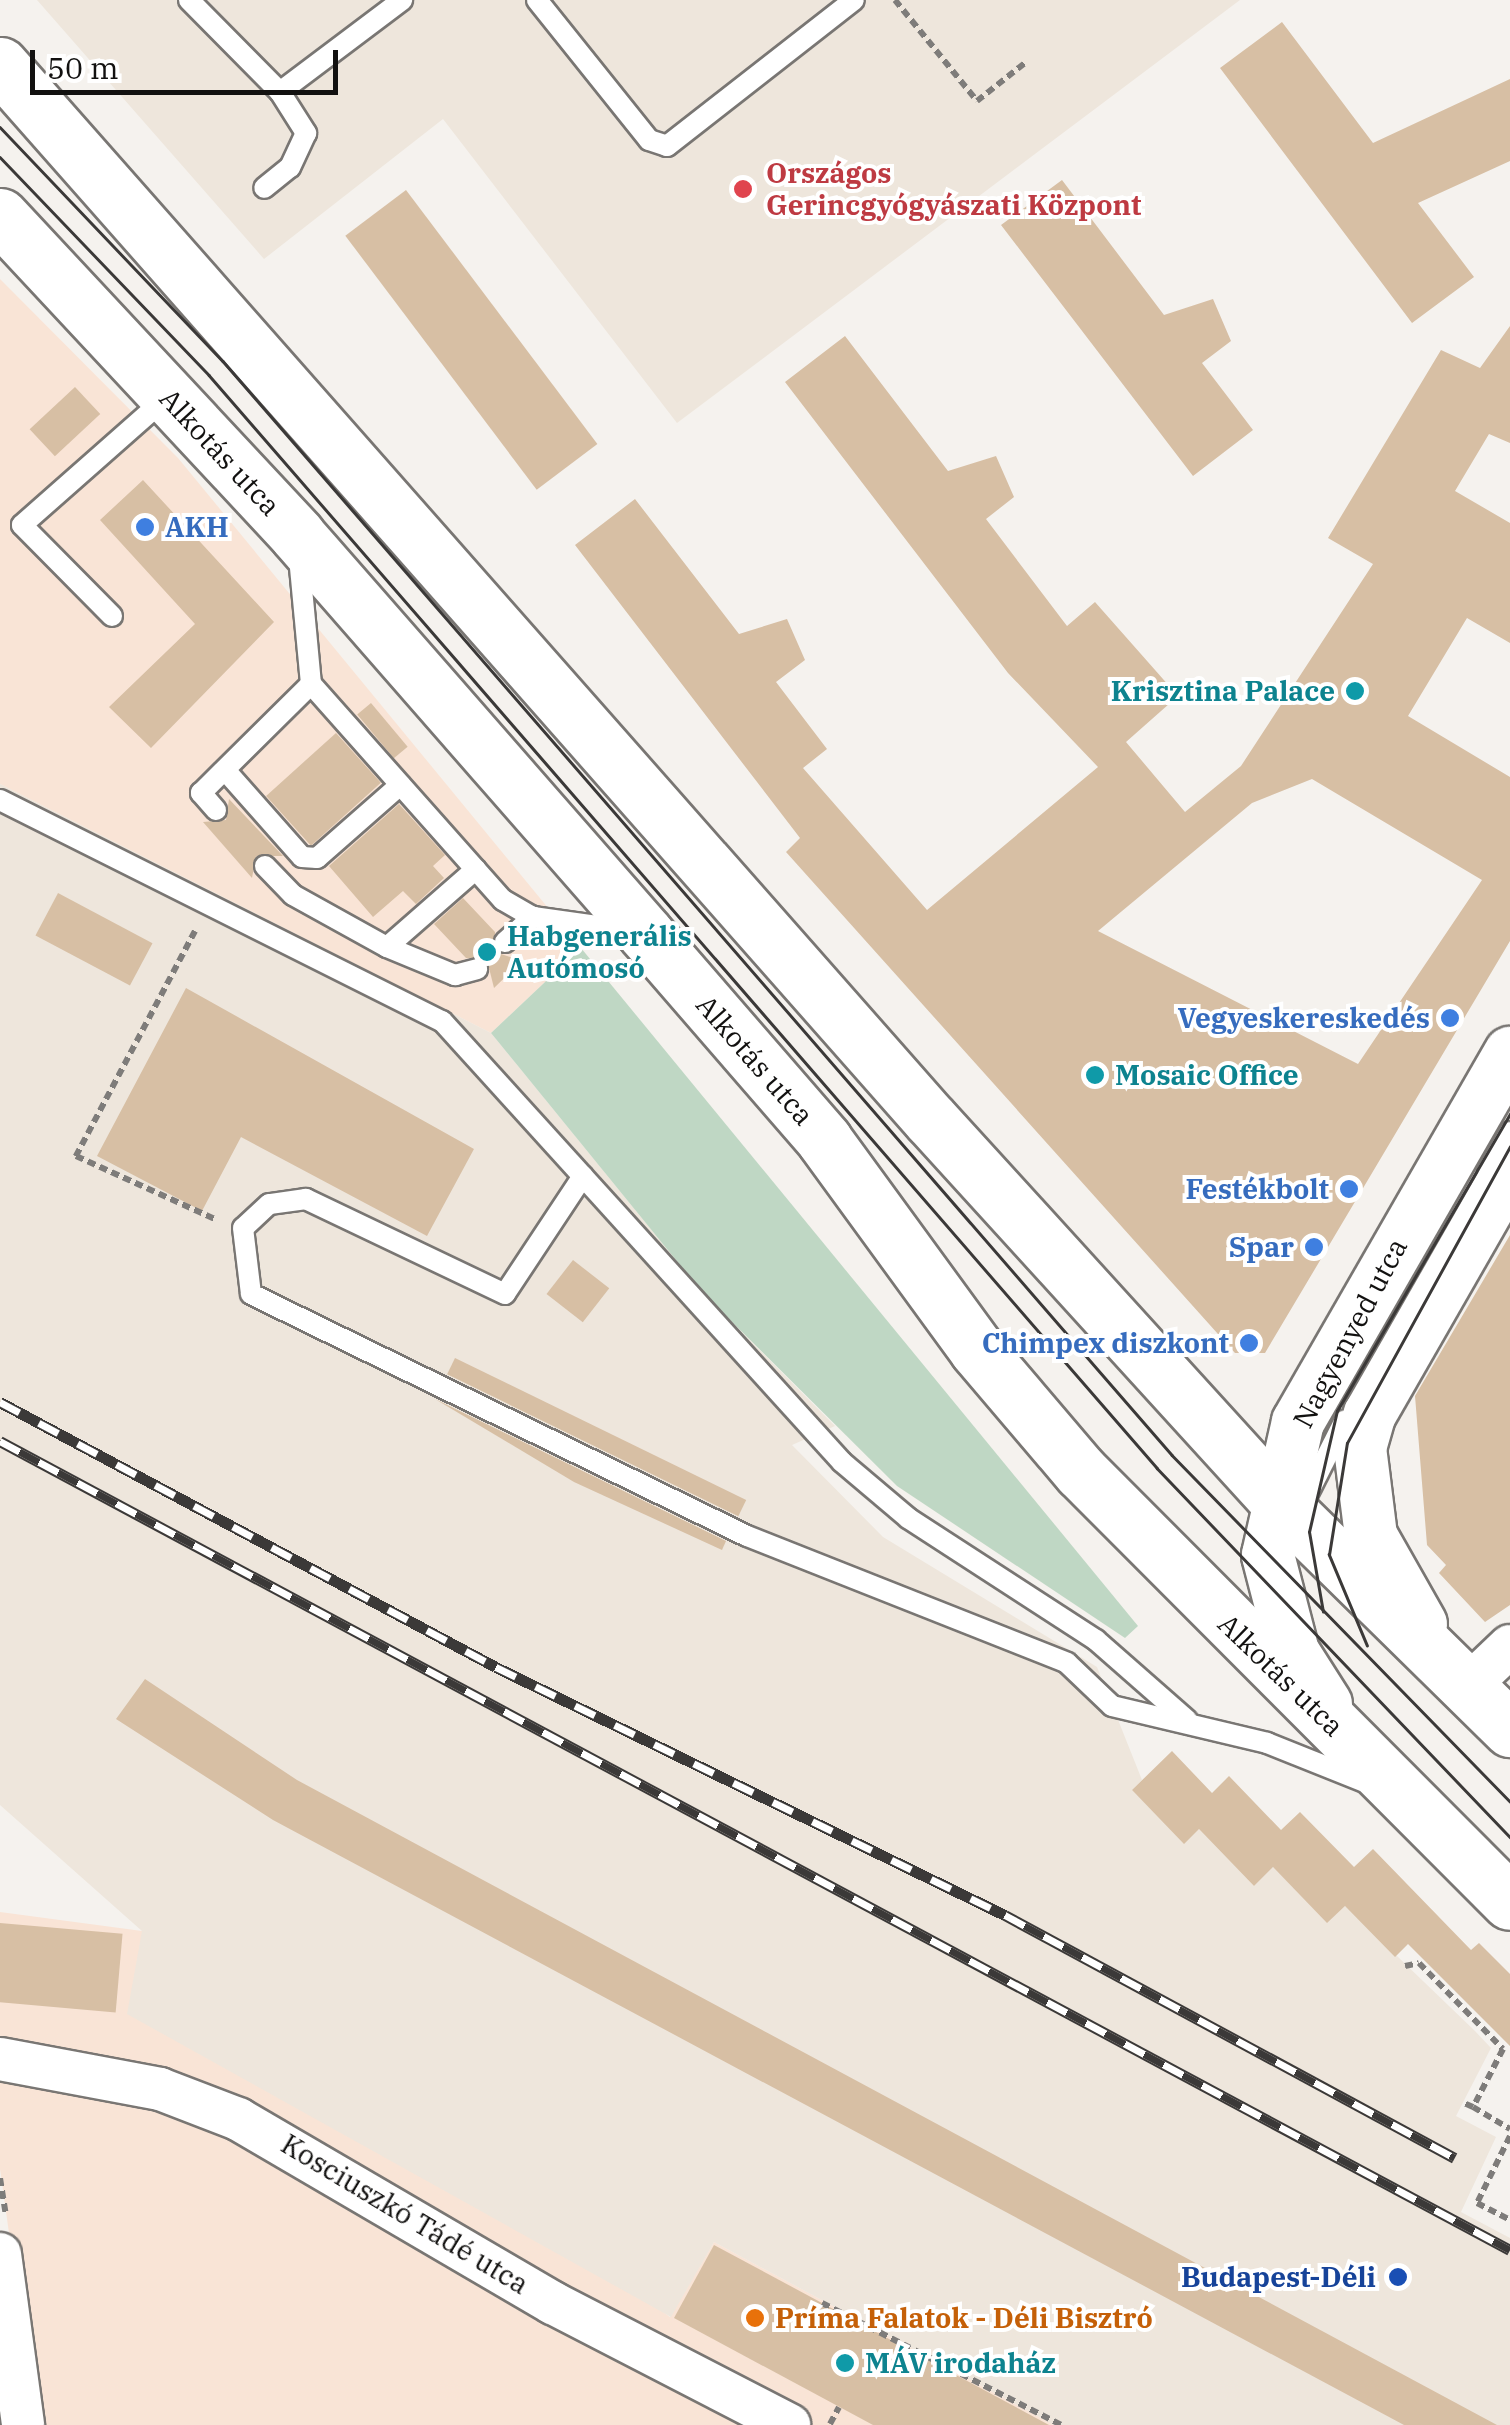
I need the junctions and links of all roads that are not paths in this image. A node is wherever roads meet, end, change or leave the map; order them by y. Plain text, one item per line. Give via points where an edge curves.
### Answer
1 (189, 0) edge
2 (402, 0) edge
3 (537, 0) edge
4 (854, 0) edge
5 (0, 64) edge
6 (280, 92) junction
7 (264, 188) dead end
8 (0, 216) edge
9 (169, 395) junction
10 (297, 535) junction
11 (112, 616) dead end
12 (310, 684) junction
13 (225, 770) junction
14 (400, 785) junction
15 (0, 800) edge
16 (216, 810) dead end
17 (265, 866) dead end
18 (476, 869) junction
19 (533, 917) junction
20 (645, 932) junction
21 (505, 942) dead end
22 (386, 947) junction
23 (476, 968) dead end
24 (1510, 1053) edge
25 (1510, 1132) edge
26 (1510, 1170) edge
27 (583, 1176) junction
28 (1286, 1509) junction
29 (1510, 1646) edge
30 (1461, 1680) junction
31 (1190, 1722) junction
32 (1510, 1729) edge
33 (1348, 1739) junction
34 (1414, 1804) junction
35 (1510, 1902) edge
36 (0, 2059) edge
37 (0, 2254) edge
38 (4, 2322) edge
39 (23, 2425) edge
40 (789, 2425) edge

1 - 6 lane
2 - 6 lane
3 - 4 lane via 648,140 668,146
5 - 28 main road
6 - 7 lane via 306,133 290,167
8 - 9 main road, Alkotás utca
9 - 10 main road, Alkotás utca
9 - 11 lane via 22,525
10 - 12 lane
10 - 20 main road, Alkotás utca
12 - 13 lane
12 - 14 lane
13 - 14 lane via 302,857 317,858
13 - 16 lane via 201,793
14 - 18 lane
15 - 27 lane via 442,1021
17 - 22 lane via 292,894
18 - 19 lane
18 - 22 lane
19 - 20 lane
19 - 21 lane
20 - 33 main road, Alkotás utca via 824,1140 977,1350 1080,1472
22 - 23 lane via 456,975
24 - 28 street, Nagyenyed utca via 1314,1388
25 - 28 lane
26 - 30 street, Nagyenyed utca via 1370,1414 1360,1448 1361,1500 1386,1572
27 - 31 lane via 842,1462 908,1518 1096,1640
27 - 31 lane via 505,1294 306,1199 268,1204 243,1228 251,1294 748,1536 1067,1664 1112,1706
28 - 30 main road
28 - 33 street, Nagyenyed utca via 1268,1555 1275,1591 1293,1652
29 - 30 street
30 - 32 main road
31 - 34 lane via 1304,1756
33 - 34 main road, Alkotás utca
34 - 35 main road, Alkotás utca
36 - 40 street, Kosciuszkó Tádé utca via 160,2089 238,2119 553,2303
37 - 38 street
38 - 39 street

